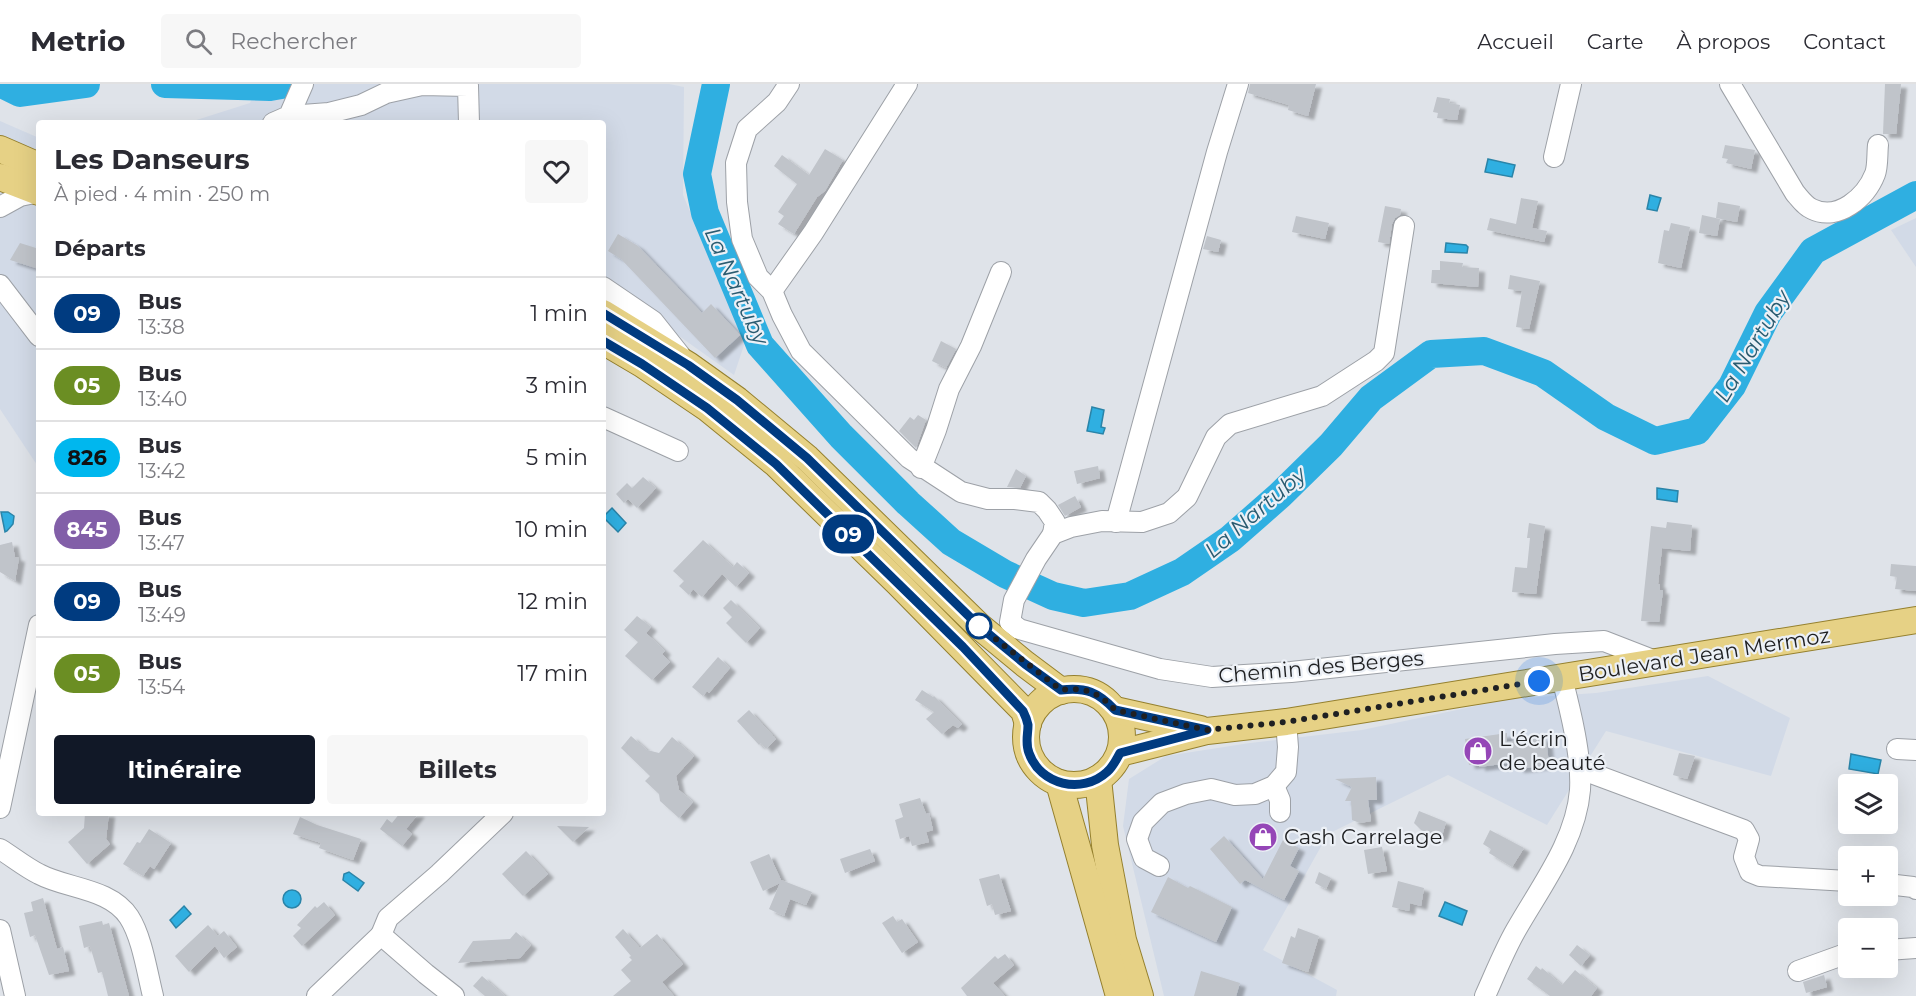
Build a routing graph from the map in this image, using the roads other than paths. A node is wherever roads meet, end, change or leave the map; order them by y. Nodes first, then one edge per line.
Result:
1 (303, 84) edge
2 (789, 84) edge
3 (908, 84) edge
4 (1238, 84) edge
5 (1571, 84) edge
6 (1730, 84) edge
7 (470, 99) junction
8 (285, 115) edge
9 (469, 120) edge
10 (479, 120) edge
11 (1878, 145) dead end
12 (0, 149) edge
13 (1554, 157) dead end
14 (36, 165) edge
15 (0, 177) edge
16 (36, 191) edge
17 (36, 193) edge
18 (0, 207) edge
19 (1404, 226) dead end
20 (1001, 272) dead end
21 (0, 285) edge
22 (606, 289) edge
23 (772, 291) junction
24 (606, 316) edge
25 (36, 332) edge
26 (606, 343) edge
27 (688, 365) junction
28 (606, 418) edge
29 (678, 451) dead end
30 (921, 468) junction
31 (1116, 522) junction
32 (1053, 534) junction
33 (1916, 620) edge
34 (36, 639) edge
35 (1658, 662) junction
36 (1562, 678) junction
37 (1061, 690) junction
38 (1115, 710) junction
39 (1286, 722) junction
40 (1028, 724) junction
41 (1207, 730) junction
42 (1120, 753) junction
43 (1580, 769) junction
44 (1098, 779) junction
45 (1059, 783) junction
46 (1274, 786) junction
47 (0, 808) edge
48 (1280, 812) dead end
49 (500, 816) edge
50 (0, 849) edge
51 (1158, 866) dead end
52 (1838, 880) edge
53 (1898, 885) edge
54 (1916, 889) edge
55 (0, 930) edge
56 (381, 935) junction
57 (1916, 948) edge
58 (1898, 949) edge
59 (1838, 957) edge
60 (1798, 971) dead end
61 (15, 996) edge
62 (153, 996) edge
63 (317, 996) edge
64 (454, 996) edge
65 (1119, 996) edge
66 (1140, 996) edge
67 (1485, 996) edge

1 - 8 street
2 - 23 street
3 - 23 street
4 - 31 street
5 - 13 street
6 - 11 street
7 - 8 street
7 - 9 street
7 - 10 street
12 - 14 main road
15 - 16 main road
17 - 18 street
19 - 31 street
20 - 30 street
21 - 25 street
22 - 27 street
23 - 30 street
24 - 27 main road
26 - 40 main road
27 - 37 main road
28 - 29 street
30 - 32 street
31 - 32 street
32 - 35 street, Chemin des Berges
33 - 35 main road, Boulevard Jean Mermoz
34 - 47 street
35 - 36 main road, Boulevard Jean Mermoz
36 - 39 main road, Boulevard Jean Mermoz
36 - 43 street
37 - 38 main road
37 - 40 main road
38 - 41 main road, Boulevard Jean Mermoz
38 - 42 main road
39 - 41 main road, Boulevard Jean Mermoz
39 - 46 street
40 - 45 main road
41 - 42 main road, Boulevard Jean Mermoz
42 - 44 main road
43 - 52 street
43 - 67 street
44 - 45 main road
44 - 66 main road
45 - 65 main road
46 - 48 street
46 - 51 street
49 - 56 street
50 - 62 street
53 - 54 street
55 - 61 street
56 - 63 street
56 - 64 street
57 - 58 street
59 - 60 street

